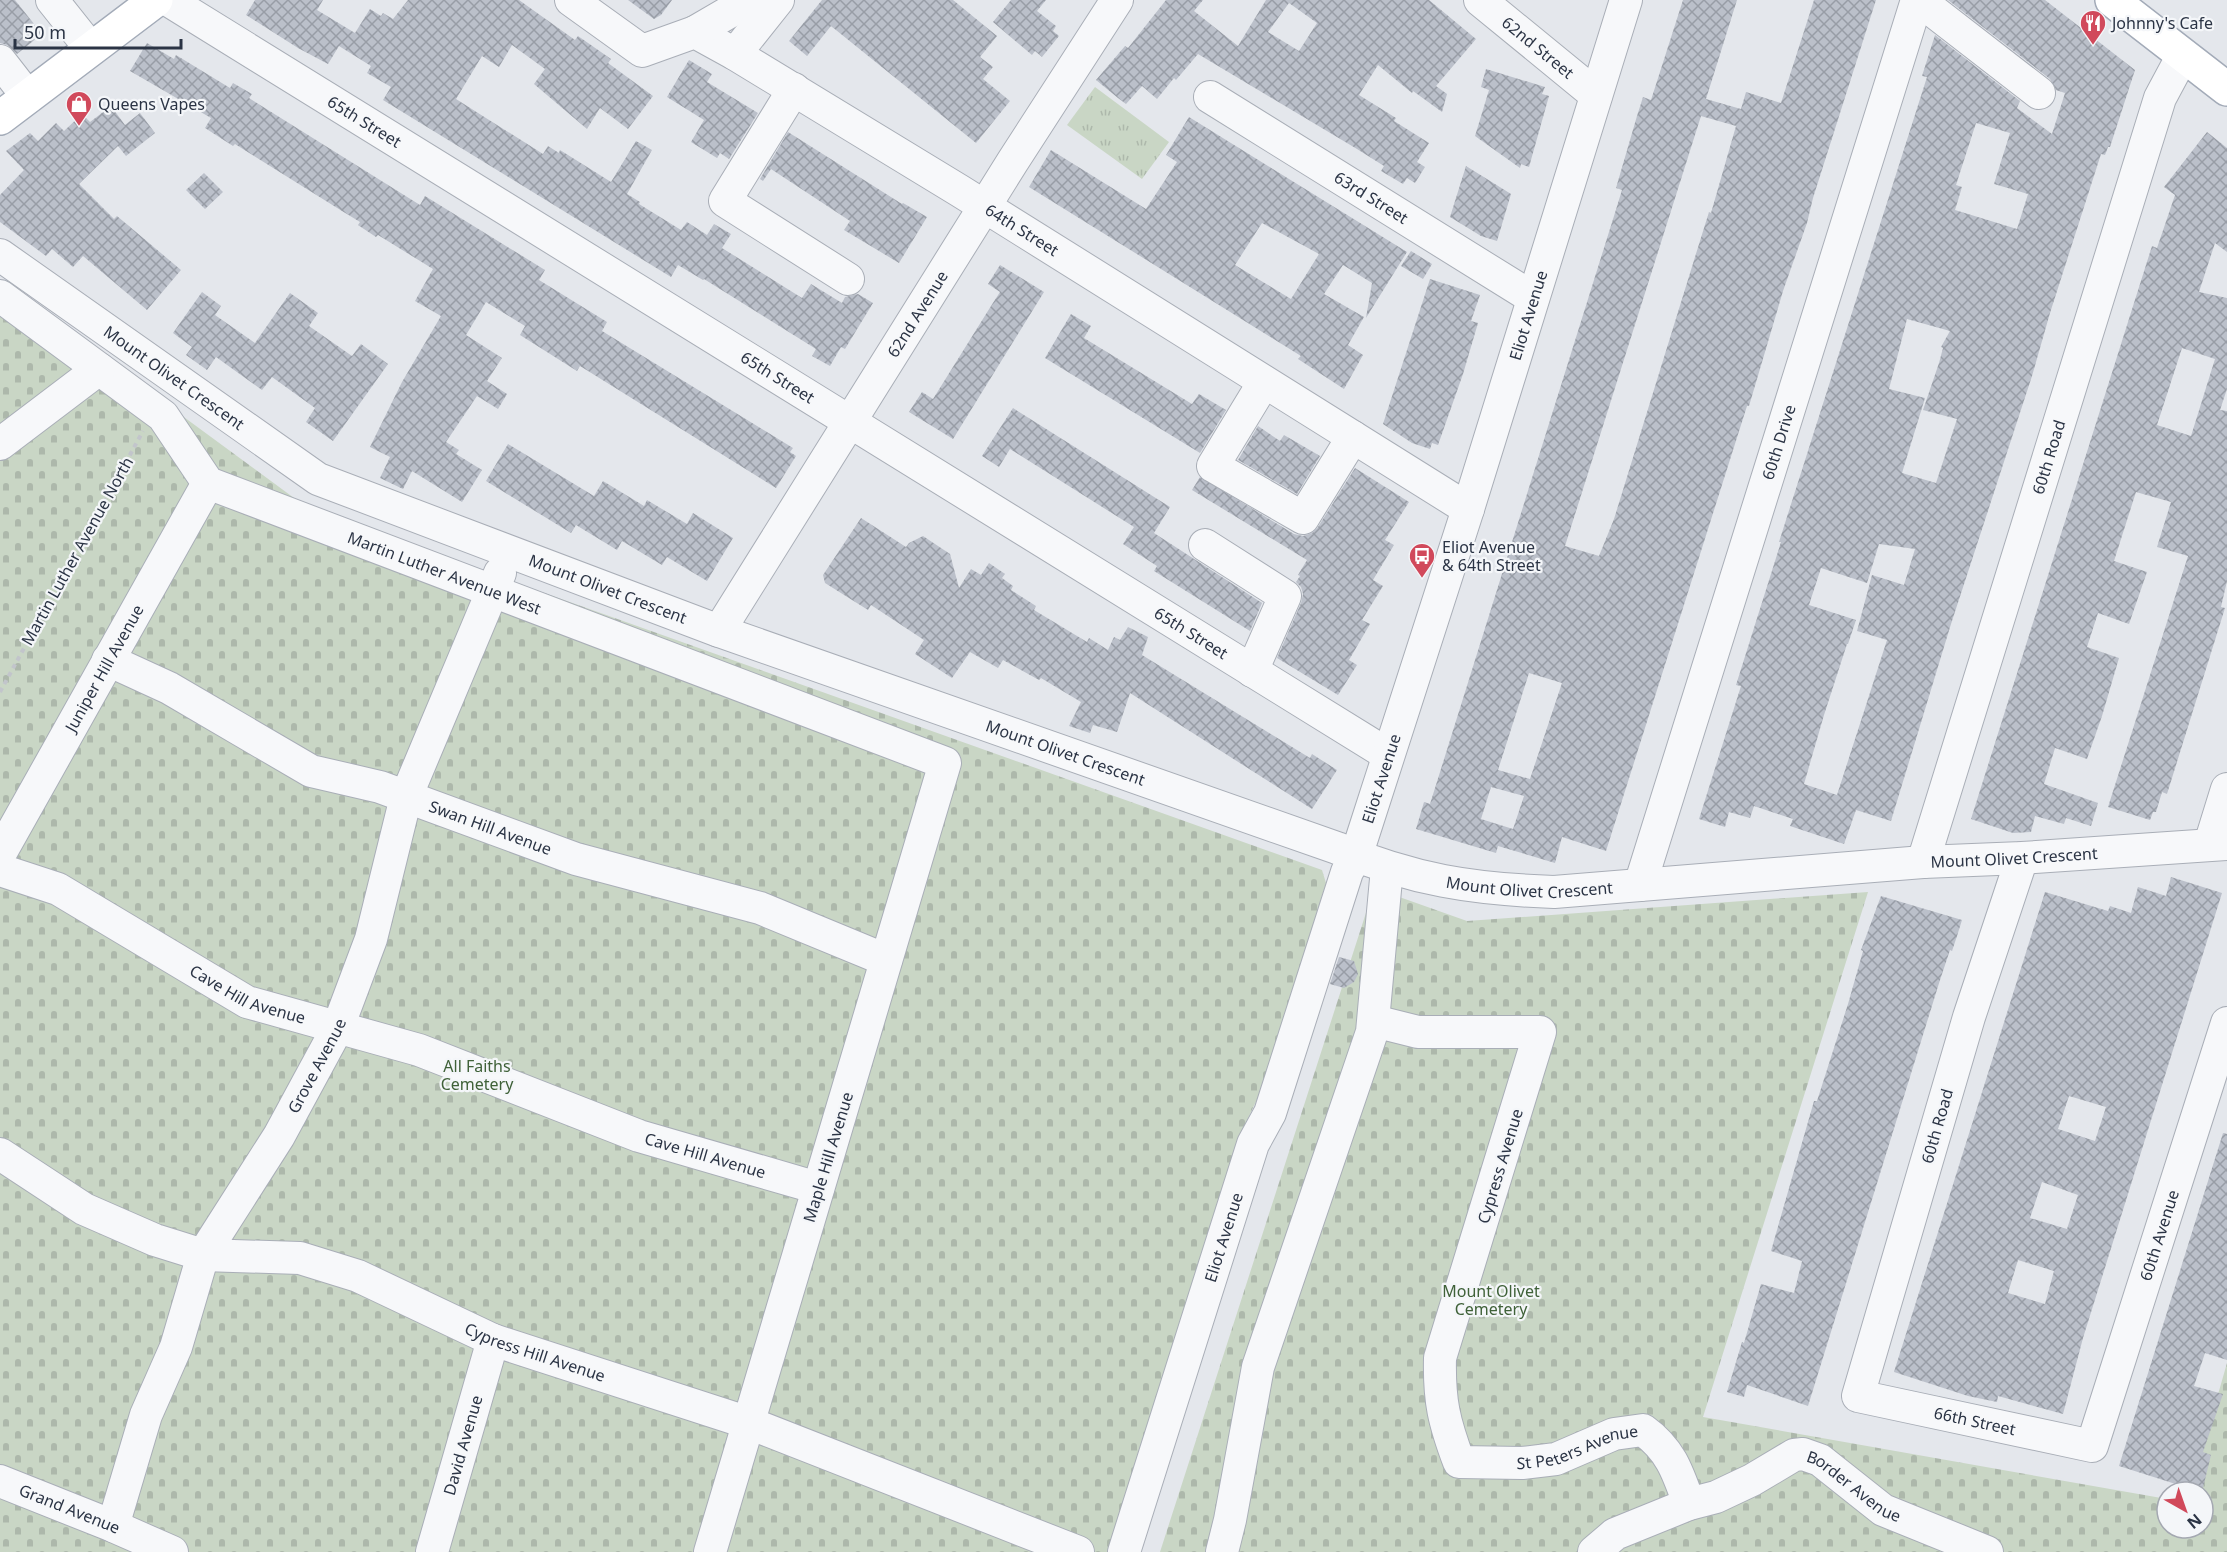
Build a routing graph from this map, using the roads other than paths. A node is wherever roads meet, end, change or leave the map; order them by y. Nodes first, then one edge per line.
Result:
1 (52, 0) edge
2 (156, 0) edge
3 (168, 0) edge
4 (571, 0) edge
5 (750, 0) edge
6 (778, 0) edge
7 (1117, 0) edge
8 (1480, 0) edge
9 (1626, 0) edge
10 (1918, 0) edge
11 (2112, 0) edge
12 (695, 32) junction
13 (91, 49) junction
14 (735, 54) junction
15 (2183, 55) junction
16 (0, 62) edge
17 (794, 89) junction
18 (2227, 89) edge
19 (2038, 93) dead end
20 (1596, 95) junction
21 (28, 97) junction
22 (1210, 98) dead end
23 (0, 118) edge
24 (984, 207) junction
25 (0, 255) edge
26 (848, 279) dead end
27 (0, 296) edge
28 (1533, 298) junction
29 (99, 369) junction
30 (1264, 382) junction
31 (849, 422) junction
32 (1353, 437) junction
33 (0, 444) edge
34 (208, 483) junction
35 (1468, 509) junction
36 (1205, 545) dead end
37 (511, 552) junction
38 (492, 591) junction
39 (719, 631) junction
40 (108, 660) junction
41 (1252, 671) junction
42 (1388, 754) junction
43 (945, 763) joint
44 (2227, 789) edge
45 (406, 797) junction
46 (2219, 844) edge
47 (0, 854) edge
48 (1356, 856) junction
49 (2022, 858) junction
50 (1923, 862) junction
51 (1387, 868) junction
52 (0, 870) edge
53 (1640, 885) junction
54 (886, 960) junction
55 (1374, 1021) junction
56 (2227, 1023) edge
57 (338, 1027) junction
58 (0, 1154) edge
59 (818, 1188) junction
60 (203, 1255) junction
61 (493, 1340) junction
62 (1858, 1396) joint
63 (748, 1423) junction
64 (2092, 1446) joint
65 (1459, 1462) joint
66 (0, 1481) edge
67 (1689, 1504) junction
68 (113, 1526) junction
69 (172, 1552) edge
70 (432, 1552) edge
71 (710, 1552) edge
72 (1078, 1552) edge
73 (1124, 1552) edge
74 (1222, 1552) edge
75 (1594, 1552) edge
76 (1987, 1552) edge

1 - 13 street
2 - 13 main road
3 - 31 street, 65th Street
4 - 12 street
5 - 12 street
6 - 14 street
7 - 24 street, 62nd Avenue
8 - 20 street, 62nd Street
9 - 20 street, Eliot Avenue
10 - 19 street
10 - 53 street, 60th Drive
11 - 15 main road
12 - 14 street, 64th Street
13 - 21 main road
14 - 17 street, 64th Street
15 - 18 main road
15 - 50 street, 60th Road
16 - 21 street
17 - 24 street, 64th Street
17 - 26 street
20 - 28 street, Eliot Avenue
21 - 23 main road
22 - 28 street, 63rd Street
24 - 30 street, 64th Street
24 - 31 street, 62nd Avenue
25 - 37 street, Mount Olivet Crescent
27 - 29 street
28 - 35 street, Eliot Avenue
29 - 33 street
29 - 34 street
30 - 32 street, 64th Street
30 - 32 street
31 - 39 street, 62nd Avenue
31 - 41 street, 65th Street
32 - 35 street, 64th Street
34 - 38 street, Martin Luther Avenue West
34 - 40 street, Juniper Hill Avenue
35 - 42 street, Eliot Avenue
36 - 41 street
37 - 38 street, Grove Avenue
37 - 39 street, Mount Olivet Crescent
38 - 43 street, Martin Luther Avenue West
38 - 45 street, Grove Avenue
39 - 48 street, Mount Olivet Crescent
40 - 45 street, Swan Hill Avenue
40 - 47 street, Juniper Hill Avenue
41 - 42 street, 65th Street
42 - 48 street, Eliot Avenue
43 - 54 street, Maple Hill Avenue
44 - 46 street
45 - 54 street, Swan Hill Avenue
45 - 57 street, Grove Avenue
46 - 49 street, Mount Olivet Crescent
48 - 51 street, Mount Olivet Crescent
48 - 73 street, Eliot Avenue
49 - 50 street, Mount Olivet Crescent
49 - 62 street, 60th Road
50 - 53 street, Mount Olivet Crescent
51 - 53 street, Mount Olivet Crescent
51 - 55 street
52 - 57 street, Cave Hill Avenue
54 - 59 street, Maple Hill Avenue
55 - 65 street, Cypress Avenue
55 - 74 street
56 - 64 street, 60th Avenue
57 - 59 street, Cave Hill Avenue
57 - 60 street, Grove Avenue
58 - 60 street, Cypress Hill Avenue
59 - 63 street, Maple Hill Avenue
60 - 61 street, Cypress Hill Avenue
60 - 68 street, Grove Avenue
61 - 63 street, Cypress Hill Avenue
61 - 70 street, David Avenue
62 - 64 street, 66th Street
63 - 71 street, Maple Hill Avenue
63 - 72 street, Cypress Hill Avenue
65 - 67 street, St Peters Avenue
66 - 68 street, Grand Avenue
67 - 75 street, Border Avenue
67 - 76 street, Border Avenue
68 - 69 street, Grand Avenue

